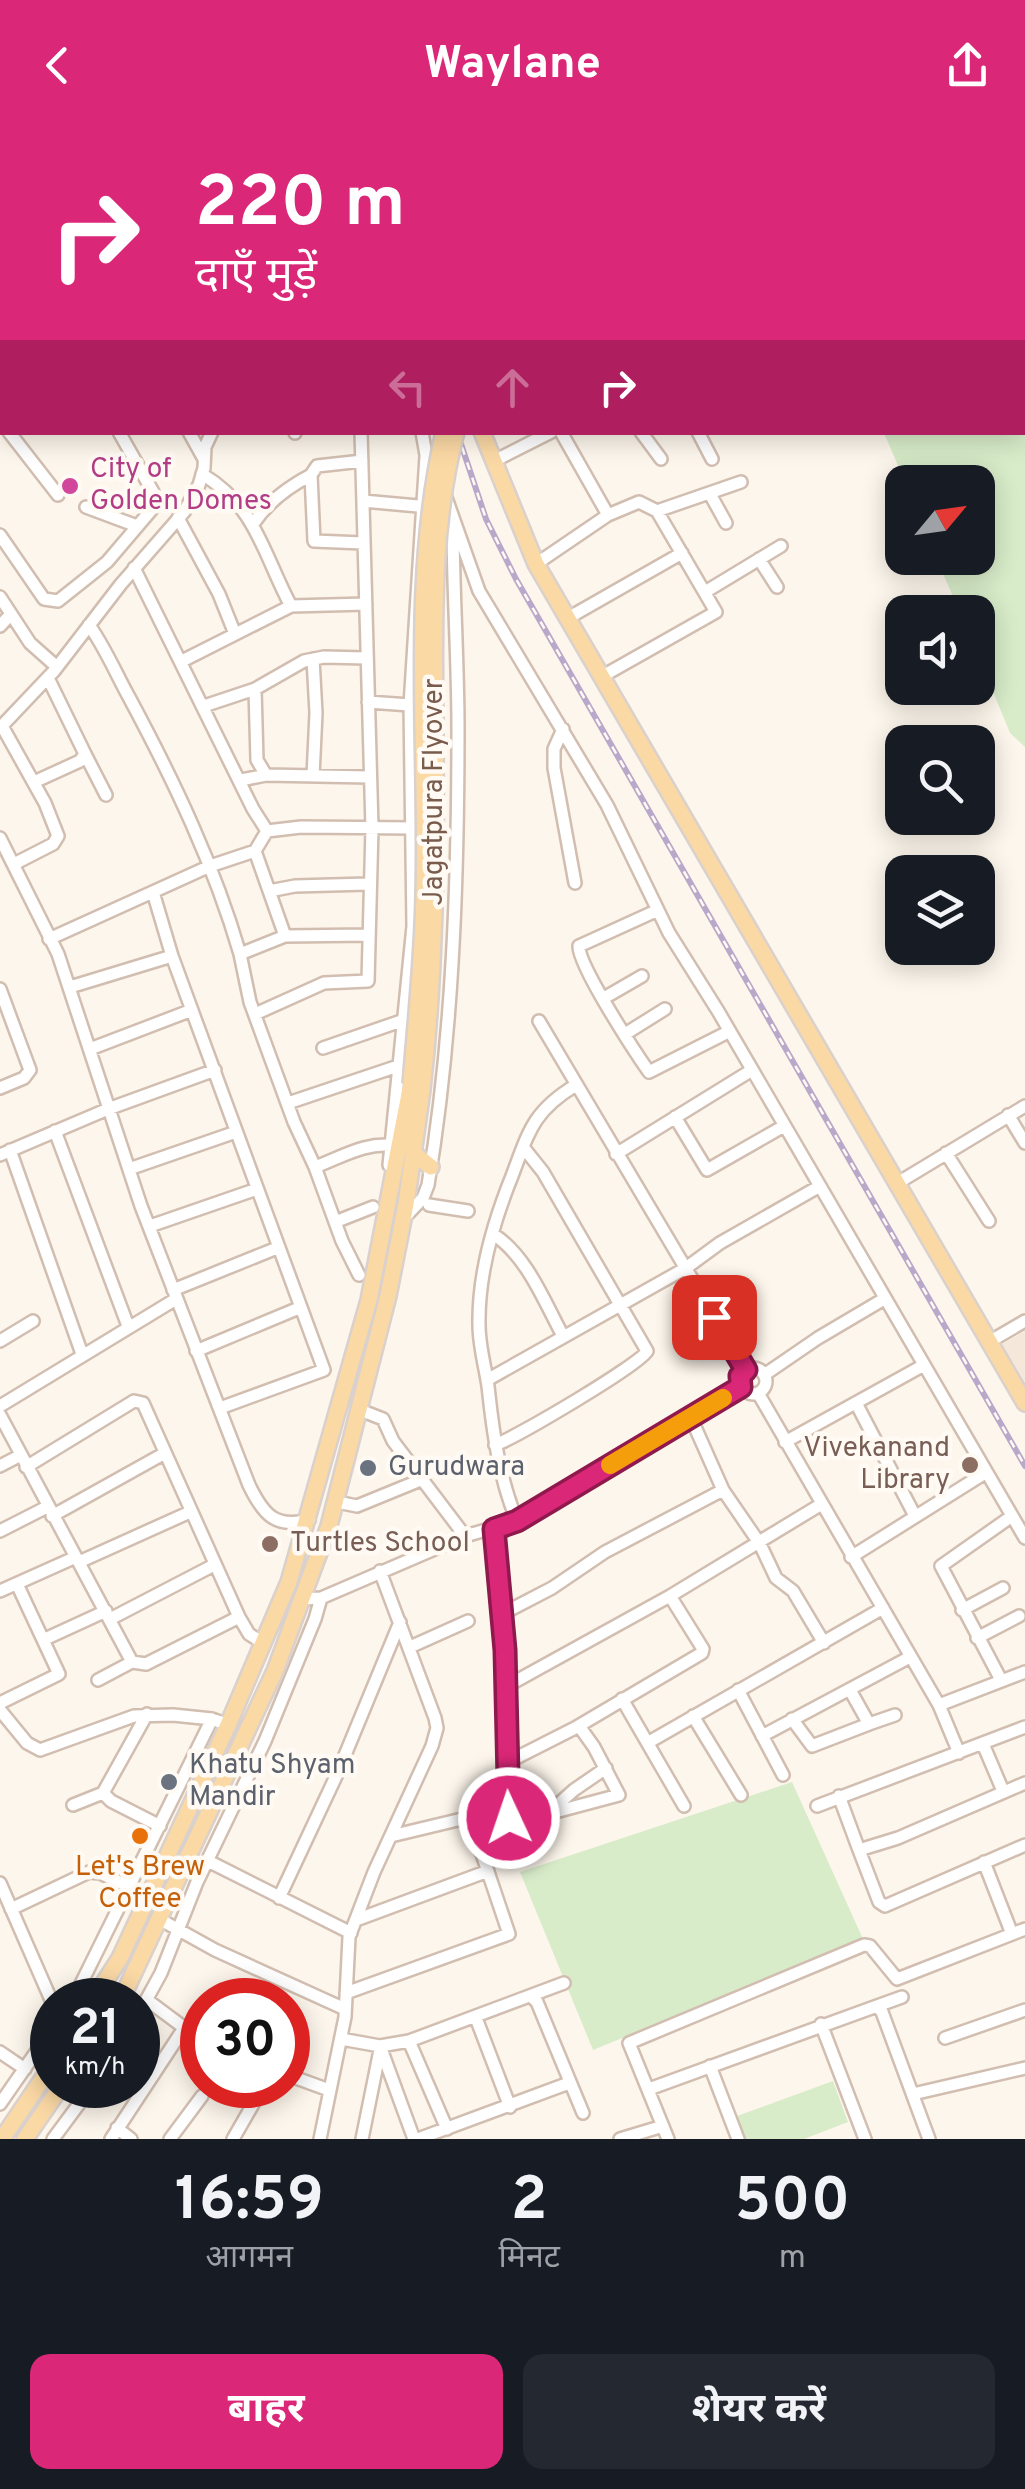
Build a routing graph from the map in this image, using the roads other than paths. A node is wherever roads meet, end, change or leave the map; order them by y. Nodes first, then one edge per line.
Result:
1 (121, 435) edge
2 (190, 435) edge
3 (211, 435) edge
4 (361, 435) edge
5 (423, 435) edge
6 (443, 435) edge
7 (455, 435) edge
8 (483, 435) edge
9 (545, 435) edge
10 (563, 435) edge
11 (700, 435) edge
12 (9, 436) edge
13 (644, 437) edge
14 (426, 455) junction
15 (661, 459) dead end
16 (712, 459) dead end
17 (362, 461) junction
18 (494, 461) junction
19 (204, 468) junction
20 (311, 475) junction
21 (742, 482) dead end
22 (710, 494) junction
23 (58, 495) dead end
24 (362, 501) junction
25 (423, 505) junction
26 (86, 507) dead end
27 (153, 508) junction
28 (658, 510) junction
29 (453, 513) junction
30 (608, 516) junction
31 (176, 520) junction
32 (726, 523) dead end
33 (253, 524) junction
34 (137, 526) junction
35 (0, 535) edge
36 (363, 543) junction
37 (782, 546) dead end
38 (682, 552) junction
39 (759, 559) junction
40 (536, 564) junction
41 (134, 568) junction
42 (777, 588) dead end
43 (705, 592) junction
44 (0, 597) edge
45 (366, 604) junction
46 (291, 606) junction
47 (10, 614) junction
48 (568, 618) junction
49 (89, 625) junction
50 (0, 626) edge
51 (235, 634) junction
52 (366, 658) junction
53 (312, 660) junction
54 (182, 661) junction
55 (53, 672) junction
56 (601, 676) junction
57 (256, 689) junction
58 (368, 702) junction
59 (410, 704) junction
60 (204, 706) junction
61 (1, 727) edge
62 (563, 730) junction
63 (85, 754) junction
64 (266, 776) junction
65 (312, 776) junction
66 (370, 777) junction
67 (241, 780) junction
68 (34, 782) junction
69 (106, 795) dead end
70 (372, 828) junction
71 (413, 828) junction
72 (268, 831) junction
73 (0, 838) edge
74 (255, 851) junction
75 (14, 864) junction
76 (210, 866) junction
77 (574, 883) dead end
78 (368, 884) junction
79 (269, 891) junction
80 (153, 892) junction
81 (658, 910) junction
82 (369, 935) junction
83 (285, 936) junction
84 (49, 939) junction
85 (240, 954) junction
86 (172, 956) junction
87 (642, 976) dead end
88 (70, 987) junction
89 (0, 988) edge
90 (604, 998) junction
91 (665, 1009) dead end
92 (192, 1010) junction
93 (255, 1014) junction
94 (404, 1020) junction
95 (539, 1021) dead end
96 (6, 1023) edge
97 (728, 1032) junction
98 (625, 1034) junction
99 (323, 1048) dead end
100 (90, 1049) junction
101 (401, 1066) junction
102 (215, 1070) junction
103 (752, 1070) junction
104 (576, 1085) junction
105 (416, 1087) junction
106 (0, 1088) edge
107 (288, 1103) junction
108 (1025, 1106) edge
109 (108, 1109) junction
110 (1008, 1115) junction
111 (675, 1117) junction
112 (784, 1126) junction
113 (54, 1131) junction
114 (236, 1132) junction
115 (1025, 1144) edge
116 (523, 1147) junction
117 (401, 1148) junction
118 (5, 1152) edge
119 (946, 1153) junction
120 (616, 1154) junction
121 (314, 1167) junction
122 (431, 1167) junction
123 (129, 1170) junction
124 (896, 1184) junction
125 (820, 1186) junction
126 (257, 1189) junction
127 (429, 1206) dead end
128 (373, 1207) dead end
129 (468, 1211) dead end
130 (403, 1219) junction
131 (989, 1221) dead end
132 (335, 1222) junction
133 (150, 1226) junction
134 (492, 1234) junction
135 (277, 1248) junction
136 (686, 1268) junction
137 (360, 1275) dead end
138 (174, 1294) junction
139 (884, 1299) junction
140 (618, 1305) junction
141 (299, 1308) junction
142 (32, 1321) dead end
143 (1025, 1321) edge
144 (128, 1326) junction
145 (563, 1336) junction
146 (0, 1341) edge
147 (989, 1342) junction
148 (196, 1351) junction
149 (82, 1354) junction
150 (924, 1365) junction
151 (324, 1370) junction
152 (746, 1370) junction
153 (764, 1375) junction
154 (487, 1380) junction
155 (741, 1387) junction
156 (344, 1393) junction
157 (758, 1393) junction
158 (856, 1403) junction
159 (1025, 1403) edge
160 (0, 1406) edge
161 (220, 1408) junction
162 (360, 1410) junction
163 (0, 1415) edge
164 (691, 1418) junction
165 (785, 1442) junction
166 (495, 1445) junction
167 (165, 1454) junction
168 (24, 1461) junction
169 (0, 1466) edge
170 (985, 1473) junction
171 (423, 1479) junction
172 (723, 1490) junction
173 (337, 1502) junction
174 (820, 1506) junction
175 (50, 1511) junction
176 (190, 1512) junction
177 (914, 1514) junction
178 (1012, 1516) junction
179 (309, 1520) junction
180 (517, 1521) junction
181 (494, 1529) junction
182 (0, 1531) edge
183 (465, 1536) junction
184 (1025, 1538) edge
185 (760, 1544) junction
186 (852, 1557) junction
187 (78, 1560) junction
188 (214, 1565) junction
189 (380, 1571) junction
190 (17, 1584) junction
191 (1004, 1588) dead end
192 (0, 1591) edge
193 (670, 1596) junction
194 (321, 1598) junction
195 (302, 1600) junction
196 (883, 1608) junction
197 (962, 1610) junction
198 (502, 1614) junction
199 (108, 1615) junction
200 (1019, 1616) dead end
201 (239, 1617) junction
202 (400, 1622) junction
203 (468, 1622) dead end
204 (978, 1638) junction
205 (45, 1639) junction
206 (263, 1643) junction
207 (824, 1643) junction
208 (410, 1647) junction
209 (910, 1657) junction
210 (132, 1662) junction
211 (1025, 1672) edge
212 (98, 1680) dead end
213 (1001, 1680) junction
214 (506, 1686) junction
215 (738, 1690) junction
216 (850, 1690) junction
217 (622, 1699) junction
218 (939, 1705) junction
219 (0, 1706) edge
220 (147, 1714) junction
221 (894, 1715) dead end
222 (693, 1716) junction
223 (792, 1719) junction
224 (220, 1722) junction
225 (869, 1724) junction
226 (579, 1726) junction
227 (1025, 1726) edge
228 (762, 1736) junction
229 (649, 1742) junction
230 (983, 1744) junction
231 (958, 1753) junction
232 (506, 1763) junction
233 (606, 1768) junction
234 (783, 1775) dead end
235 (1025, 1783) edge
236 (1003, 1791) junction
237 (103, 1793) junction
238 (740, 1795) dead end
239 (839, 1796) junction
240 (72, 1805) dead end
241 (684, 1806) dead end
242 (817, 1806) dead end
243 (545, 1816) junction
244 (160, 1826) junction
245 (391, 1836) junction
246 (1025, 1845) edge
247 (859, 1850) junction
248 (208, 1861) junction
249 (984, 1862) junction
250 (488, 1871) junction
251 (0, 1883) edge
252 (130, 1887) junction
253 (278, 1898) junction
254 (6, 1903) edge
255 (161, 1920) junction
256 (356, 1920) junction
257 (180, 1930) junction
258 (1019, 1931) edge
259 (351, 1934) junction
260 (41, 1978) edge
261 (84, 1978) edge
262 (107, 1978) edge
263 (132, 1978) edge
264 (157, 1978) edge
265 (564, 1983) dead end
266 (346, 1993) junction
267 (902, 1996) dead end
268 (532, 1997) junction
269 (877, 2006) junction
270 (345, 2009) junction
271 (1025, 2010) edge
272 (476, 2018) junction
273 (822, 2024) junction
274 (180, 2034) edge
275 (945, 2038) dead end
276 (341, 2039) junction
277 (408, 2042) junction
278 (380, 2046) junction
279 (0, 2052) edge
280 (30, 2060) edge
281 (710, 2066) junction
282 (1025, 2068) edge
283 (24, 2069) junction
284 (310, 2083) edge
285 (570, 2083) junction
286 (648, 2089) junction
287 (329, 2090) junction
288 (913, 2094) junction
289 (30, 2098) edge
290 (0, 2104) edge
291 (510, 2107) junction
292 (46, 2108) edge
293 (76, 2108) edge
294 (193, 2108) edge
295 (251, 2108) edge
296 (583, 2113) dead end
297 (447, 2130) junction
298 (666, 2133) edge
299 (114, 2134) edge
300 (2, 2139) edge
301 (25, 2139) edge
302 (53, 2139) edge
303 (131, 2139) edge
304 (170, 2139) edge
305 (233, 2139) edge
306 (320, 2139) edge
307 (362, 2139) edge
308 (416, 2139) edge
309 (620, 2139) edge
310 (738, 2139) edge
311 (865, 2139) edge
312 (929, 2139) edge

1 - 27 street
2 - 19 street
3 - 19 street
4 - 17 street
5 - 14 street
6 - 105 main road, Jagatpura Flyover, bridge
7 - 105 main road, Jagatpura Flyover, bridge
8 - 18 main road
9 - 18 street
10 - 30 street
11 - 16 street
12 - 23 street
13 - 15 street
14 - 25 street
14 - 29 street
17 - 20 street
17 - 24 street
18 - 40 main road
19 - 31 street
19 - 33 street
20 - 33 street
20 - 36 street
21 - 22 street
22 - 28 street
22 - 32 street
24 - 25 street
24 - 36 street
25 - 29 street
25 - 59 street
26 - 34 street
27 - 31 street
27 - 34 street
28 - 30 street
28 - 38 street
29 - 62 street
29 - 122 street
30 - 40 street
31 - 41 street
31 - 51 street
33 - 46 street
34 - 35 street
36 - 45 street
37 - 39 street
38 - 43 street
38 - 48 street
39 - 42 street
39 - 43 street
40 - 48 main road
41 - 49 street
41 - 54 street
43 - 56 street
44 - 47 street
45 - 46 street
45 - 52 street
46 - 51 street
47 - 50 street
47 - 55 street
48 - 56 main road
49 - 55 street
49 - 76 street
51 - 54 street
52 - 53 street
52 - 58 street
53 - 57 street
53 - 65 street
54 - 60 street
55 - 61 street
55 - 63 street
56 - 124 main road
57 - 60 street
57 - 64 street
58 - 59 street
58 - 66 street
59 - 71 street
60 - 67 street
61 - 68 street
62 - 77 street
62 - 81 street
63 - 68 street
63 - 69 street
64 - 65 street
64 - 67 street
65 - 66 street
66 - 70 street
67 - 72 street
68 - 75 street
70 - 71 street
70 - 72 street
70 - 78 street
71 - 94 street
72 - 74 street
73 - 75 street
74 - 76 street
74 - 79 street
75 - 84 street
76 - 80 street
76 - 85 street
78 - 79 street
78 - 82 street
79 - 83 street
80 - 84 street
80 - 86 street
81 - 90 street
81 - 97 street
82 - 83 street
82 - 93 street
83 - 85 street
84 - 88 street
85 - 93 street
86 - 88 street
86 - 92 street
87 - 90 street
88 - 100 street
89 - 96 street
90 - 98 street
91 - 98 street
92 - 100 street
92 - 102 street
93 - 107 street
94 - 99 street
94 - 101 street
95 - 104 street
96 - 106 street
97 - 98 street
97 - 103 street
100 - 109 street
101 - 107 street
101 - 117 street
102 - 109 street
102 - 114 street
103 - 111 street
103 - 112 street
104 - 116 street
104 - 120 street
105 - 117 main road, Jagatpura Flyover
107 - 121 street
108 - 110 street
109 - 113 street
109 - 123 street
110 - 115 street
110 - 119 street
111 - 112 street
111 - 120 street
112 - 125 street
113 - 118 street
113 - 144 street
114 - 123 street
114 - 126 street
116 - 134 street
116 - 140 street
117 - 121 street
117 - 122 main road
117 - 130 main road
117 - 156 main road
118 - 149 street
119 - 124 street
119 - 131 street
120 - 136 street
121 - 132 street
122 - 130 street
123 - 133 street
124 - 147 main road
125 - 136 street
125 - 139 street
126 - 133 street
126 - 135 street
127 - 129 street
128 - 132 street
130 - 162 main road
132 - 137 street
133 - 138 street
134 - 145 street
134 - 154 street
135 - 138 street
135 - 141 street
136 - 140 street
136 - 152 street
138 - 144 street
138 - 148 street
139 - 150 street
139 - 153 street
140 - 145 street
140 - 166 street
141 - 148 street
141 - 151 street
142 - 146 street
143 - 147 street
144 - 149 street
145 - 154 street
147 - 159 main road
148 - 161 street
149 - 160 street
150 - 158 street
150 - 170 street
151 - 156 street
151 - 161 street
152 - 153 street
152 - 155 street
153 - 157 street
154 - 166 street
155 - 157 street
155 - 164 street
156 - 179 main road
157 - 165 street
158 - 165 street
158 - 177 street
161 - 179 street
162 - 171 street
162 - 173 main road
163 - 168 street
164 - 172 street
164 - 180 street
165 - 174 street
166 - 180 street
167 - 168 street
167 - 175 street
167 - 176 street
168 - 169 street
168 - 175 street
170 - 177 street
170 - 178 street
171 - 173 street
171 - 183 street
172 - 185 street
172 - 198 street
173 - 195 main road
174 - 185 street
174 - 186 street
175 - 182 street
175 - 187 street
176 - 187 street
176 - 188 street
177 - 186 street
178 - 184 street
178 - 197 street
179 - 206 main road
180 - 181 street
181 - 183 street
181 - 198 street
183 - 189 street
185 - 193 street
185 - 207 street
186 - 196 street
187 - 190 street
187 - 199 street
188 - 199 street
188 - 201 street
189 - 194 street
189 - 202 street
190 - 192 street
190 - 205 street
191 - 197 street
193 - 214 street
193 - 217 street
194 - 195 street
194 - 248 street
195 - 255 main road
196 - 207 street
196 - 209 street
197 - 204 street
198 - 214 street
199 - 205 street
199 - 210 street
200 - 204 street
201 - 206 street
201 - 210 street
202 - 208 street
202 - 253 street
203 - 208 street
204 - 213 street
205 - 219 street
206 - 224 main road
207 - 215 street
208 - 245 street
209 - 216 street
209 - 218 street
210 - 212 street
211 - 213 street
213 - 218 street
214 - 232 street
215 - 222 street
215 - 228 street
216 - 223 street
216 - 225 street
217 - 226 street
217 - 229 street
218 - 231 street
219 - 220 street
220 - 224 street
220 - 237 street
221 - 225 street
222 - 229 street
222 - 238 street
223 - 225 street
223 - 228 street
224 - 244 street
224 - 262 main road
226 - 232 street
226 - 233 street
227 - 230 street
228 - 234 street
229 - 241 street
230 - 231 street
230 - 236 street
231 - 239 street
232 - 243 street
233 - 243 street
233 - 243 street
235 - 236 street
236 - 247 street
237 - 240 street
237 - 244 street
239 - 242 street
239 - 247 street
244 - 252 street
245 - 250 street
245 - 256 street
246 - 249 street
247 - 249 street
248 - 253 street
248 - 257 street
249 - 258 street
250 - 256 street
250 - 266 street
251 - 254 street
252 - 254 street
252 - 261 street
253 - 259 street
254 - 260 street
255 - 257 street
255 - 263 main road
256 - 259 street
257 - 264 street
257 - 270 street
258 - 286 street
259 - 266 street
265 - 268 street
266 - 270 street
267 - 269 street
268 - 272 street
268 - 285 street
269 - 273 street
269 - 288 street
270 - 276 street
271 - 275 street
272 - 277 street
272 - 291 street
273 - 281 street
273 - 311 street
274 - 299 street
276 - 278 street
276 - 287 street
277 - 278 street
277 - 297 street
278 - 307 street
278 - 308 street
279 - 283 street
280 - 283 street
281 - 286 street
281 - 310 street
282 - 288 street
283 - 290 street
284 - 287 street
285 - 291 street
285 - 296 street
286 - 298 street
287 - 306 street
288 - 312 street
289 - 300 main road
291 - 297 street
292 - 301 main road
293 - 302 street
294 - 304 street
295 - 305 street
297 - 308 street
298 - 309 street
299 - 303 street

